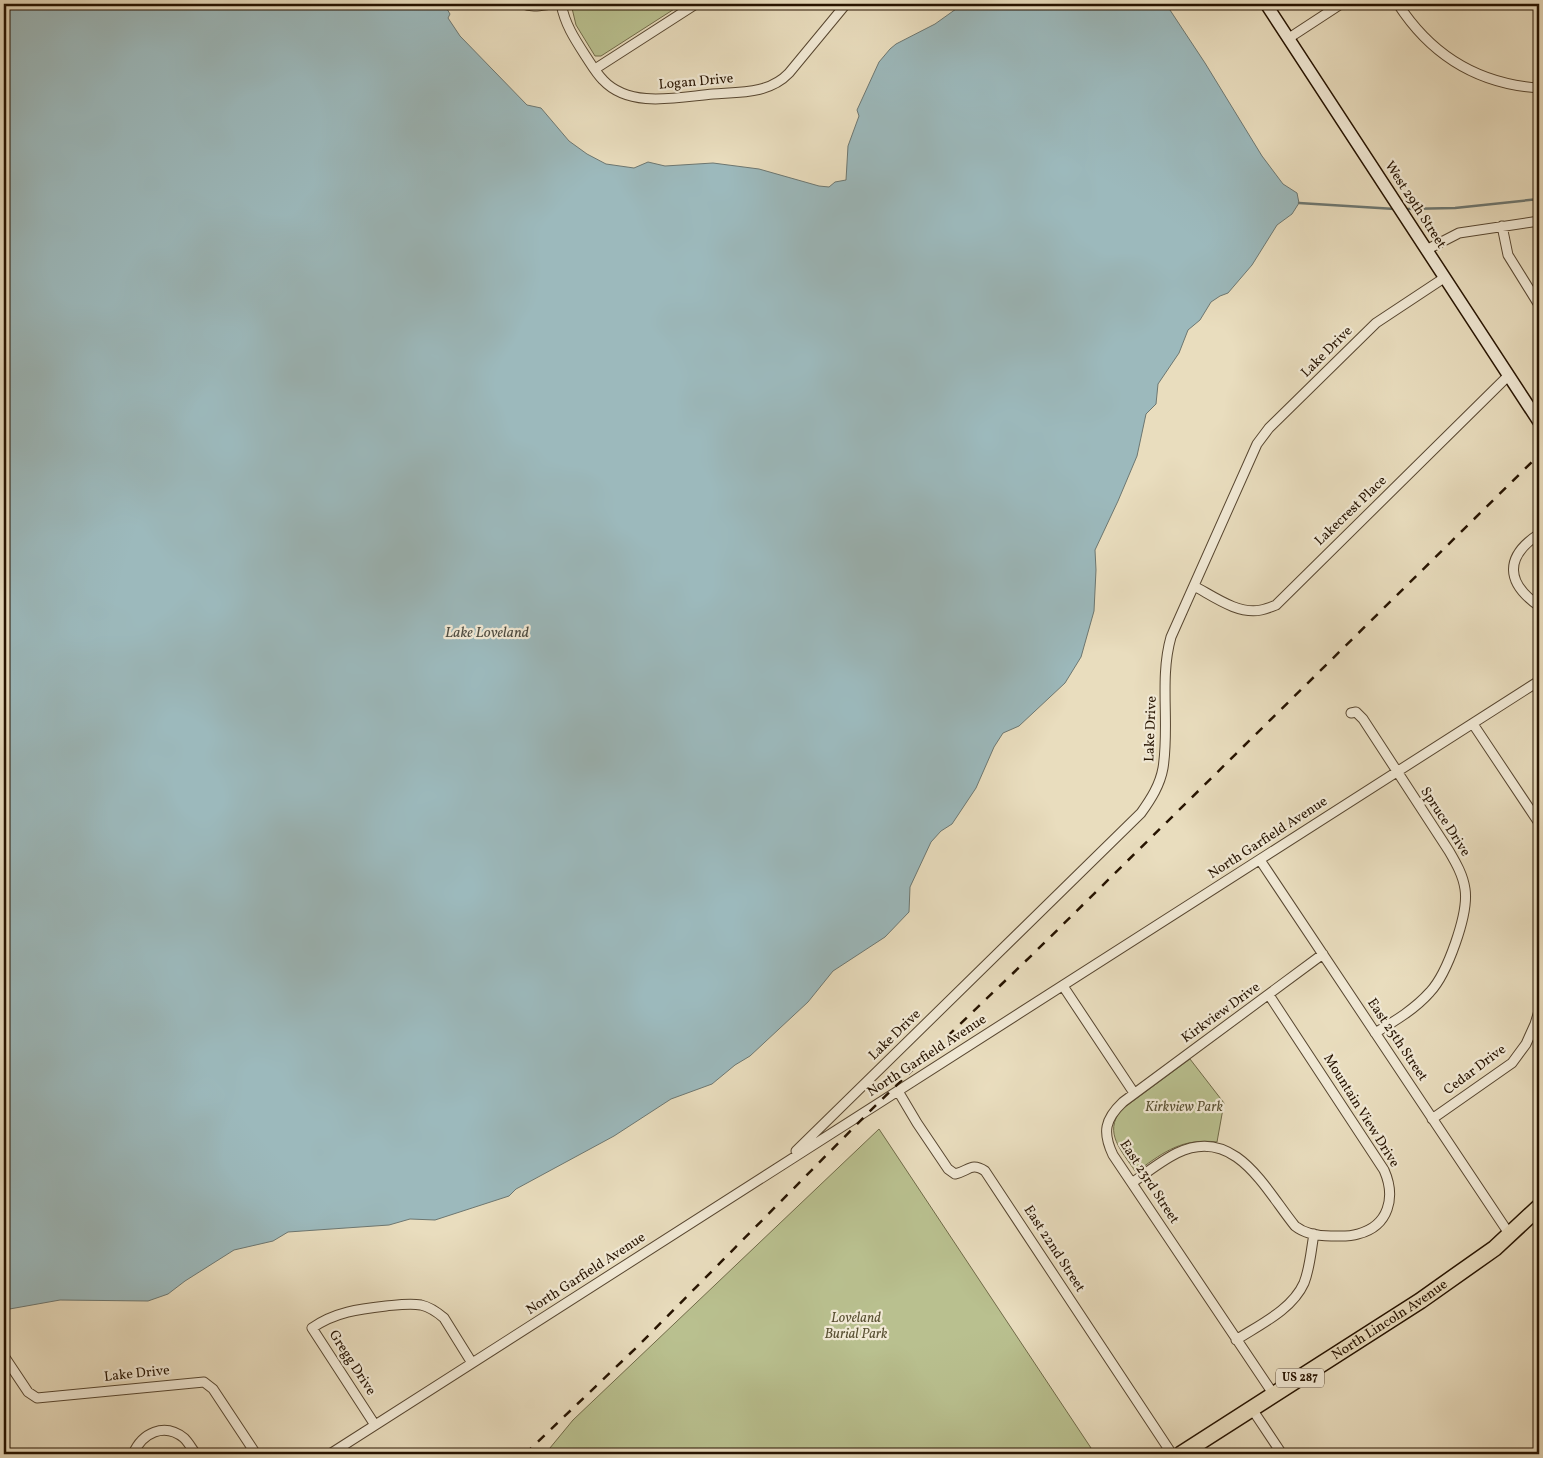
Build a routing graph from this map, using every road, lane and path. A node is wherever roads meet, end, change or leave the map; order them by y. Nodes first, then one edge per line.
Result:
1 (523, 4) edge
2 (552, 4) edge
3 (561, 4) edge
4 (696, 4) edge
5 (846, 4) edge
6 (1266, 4) edge
7 (1341, 4) edge
8 (1398, 4) edge
9 (1289, 38) junction
10 (595, 70) junction
11 (1539, 88) edge
12 (1539, 221) edge
13 (1502, 226) junction
14 (1426, 250) junction
15 (1444, 278) junction
16 (1539, 305) edge
17 (1508, 376) junction
18 (1539, 422) edge
19 (1539, 534) edge
20 (1194, 586) junction
21 (1539, 606) edge
22 (1539, 682) edge
23 (1351, 713) dead end
24 (1473, 724) junction
25 (1397, 772) junction
26 (1539, 823) edge
27 (1260, 860) junction
28 (1323, 954) junction
29 (1063, 986) junction
30 (1269, 995) junction
31 (1539, 1011) edge
32 (1376, 1033) junction
33 (898, 1091) junction
34 (1134, 1093) junction
35 (1432, 1119) junction
36 (786, 1162) junction
37 (1132, 1183) junction
38 (1539, 1207) edge
39 (1314, 1234) junction
40 (1510, 1235) junction
41 (1236, 1340) junction
42 (4, 1356) edge
43 (472, 1363) junction
44 (1274, 1395) junction
45 (1252, 1409) junction
46 (375, 1425) junction
47 (133, 1454) edge
48 (196, 1454) edge
49 (256, 1454) edge
50 (330, 1454) edge
51 (1172, 1454) edge
52 (1181, 1454) edge
53 (1282, 1454) edge

1 - 2 street
3 - 10 street, Logan Drive
4 - 10 street
5 - 10 street, Logan Drive
6 - 9 main road, West 29th Street
7 - 9 street
8 - 11 street
9 - 14 main road, West 29th Street
12 - 13 street
13 - 14 street
13 - 16 street
14 - 15 main road, West 29th Street
15 - 17 main road, West 29th Street
15 - 20 street, Lake Drive
17 - 18 main road, West 29th Street
17 - 20 street, Lakecrest Place
19 - 21 street
20 - 36 street, Lake Drive
22 - 24 street, North Garfield Avenue
23 - 25 street, Spruce Drive
24 - 25 street, North Garfield Avenue
24 - 26 street
25 - 27 street, North Garfield Avenue
25 - 32 street, Spruce Drive
27 - 28 street, East 25th Street
27 - 29 street, North Garfield Avenue
28 - 30 street, Kirkview Drive
28 - 32 street, East 25th Street
29 - 33 street, North Garfield Avenue
29 - 34 street
30 - 34 street, Kirkview Drive
30 - 39 street, Mountain View Drive
31 - 35 street, Cedar Drive
32 - 35 street, East 25th Street
33 - 36 street, North Garfield Avenue
33 - 51 street, East 22nd Street
34 - 37 street, East 23rd Street
35 - 40 street, East 25th Street
36 - 43 street, North Garfield Avenue
37 - 39 street, Mountain View Drive
37 - 41 street, East 23rd Street
38 - 40 highway, North Lincoln Avenue / US 287
39 - 41 street
40 - 44 highway, North Lincoln Avenue / US 287
41 - 44 street, East 23rd Street
42 - 49 street, Lake Drive
43 - 46 street, North Garfield Avenue
43 - 46 street, Gregg Drive
44 - 45 highway, North Lincoln Avenue / US 287
45 - 52 highway, North Lincoln Avenue / US 287
45 - 53 street
46 - 50 street, North Garfield Avenue
47 - 48 street

